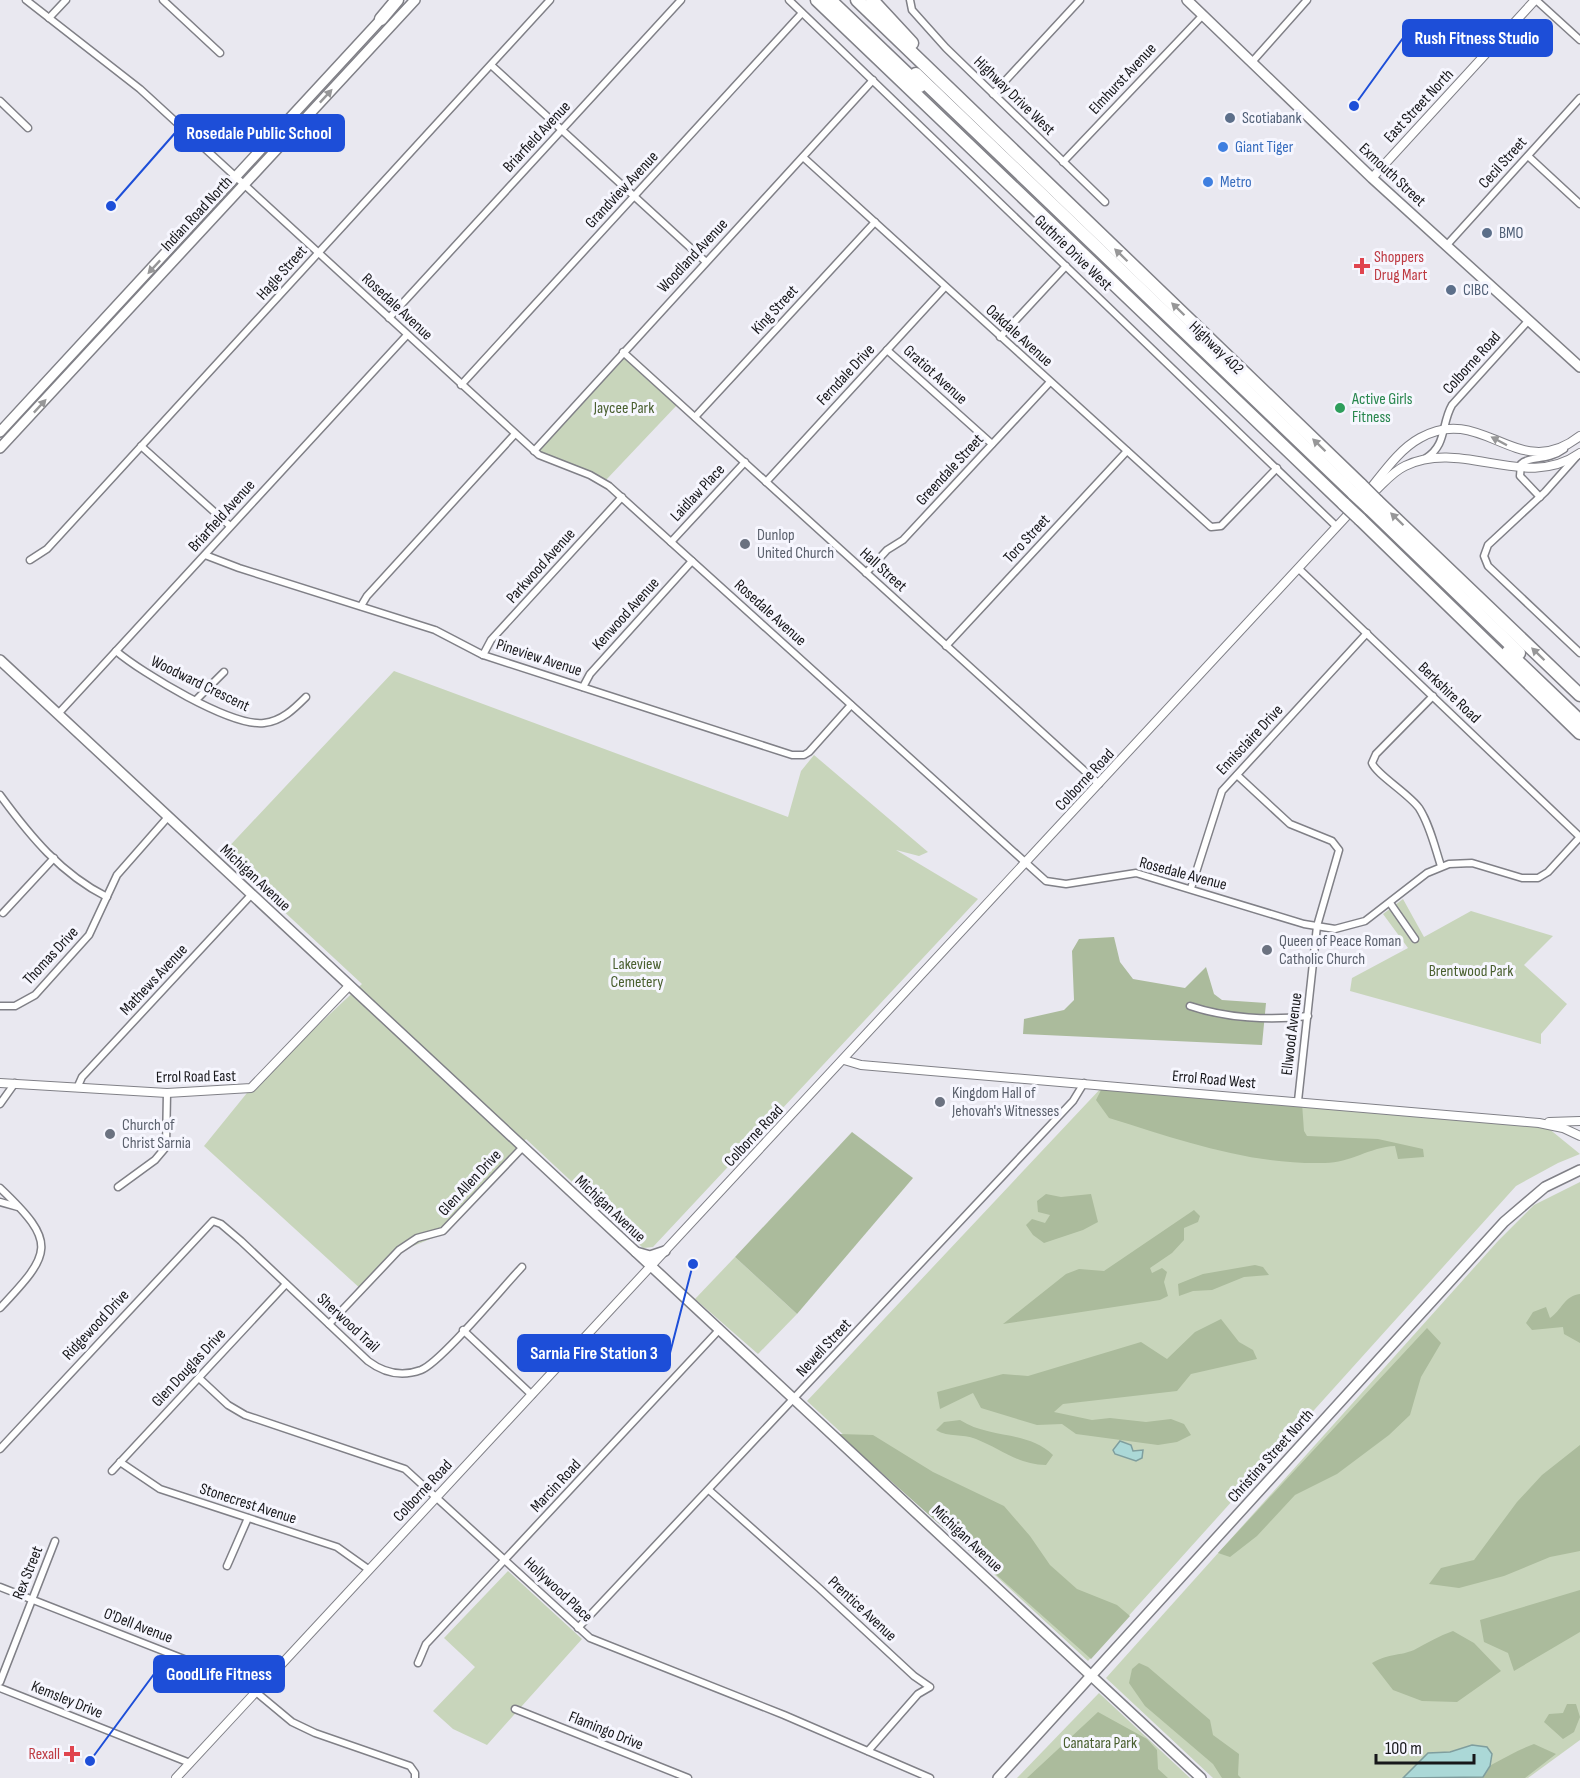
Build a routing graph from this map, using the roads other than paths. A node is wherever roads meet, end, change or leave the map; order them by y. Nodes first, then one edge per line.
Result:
1 (26, 0) edge
2 (66, 0) edge
3 (163, 0) edge
4 (398, 0) edge
5 (415, 0) edge
6 (550, 0) edge
7 (681, 0) edge
8 (789, 0) edge
9 (818, 0) edge
10 (830, 0) edge
11 (840, 0) edge
12 (857, 0) edge
13 (873, 0) edge
14 (1080, 0) edge
15 (1187, 0) edge
16 (1307, 0) edge
17 (1536, 0) edge
18 (910, 3) edge
19 (802, 13) junction
20 (1203, 15) junction
21 (49, 18) junction
22 (381, 19) joint
23 (1580, 40) edge
24 (220, 53) dead end
25 (1252, 62) junction
26 (490, 64) junction
27 (873, 80) junction
28 (993, 94) junction
29 (1580, 98) edge
30 (0, 101) edge
31 (28, 128) dead end
32 (562, 129) junction
33 (1528, 156) junction
34 (803, 157) junction
35 (1063, 162) junction
36 (236, 178) junction
37 (1372, 178) junction
38 (244, 185) junction
39 (634, 197) junction
40 (1061, 197) junction
41 (1105, 202) dead end
42 (1580, 204) edge
43 (874, 222) junction
44 (1446, 246) junction
45 (318, 254) junction
46 (706, 262) junction
47 (1066, 266) junction
48 (945, 287) junction
49 (388, 318) junction
50 (1529, 320) junction
51 (407, 335) junction
52 (1000, 337) junction
53 (887, 350) junction
54 (623, 352) junction
55 (1580, 367) edge
56 (1050, 382) junction
57 (461, 385) junction
58 (1452, 405) junction
59 (695, 417) junction
60 (1444, 429) junction
61 (0, 432) edge
62 (515, 434) junction
63 (1427, 434) junction
64 (1577, 438) edge
65 (992, 444) junction
66 (141, 446) junction
67 (0, 448) edge
68 (534, 451) junction
69 (1127, 451) junction
70 (1580, 453) edge
71 (1422, 460) junction
72 (745, 462) junction
73 (1276, 468) junction
74 (1519, 468) junction
75 (766, 482) junction
76 (621, 497) junction
77 (1540, 497) junction
78 (1359, 504) junction
79 (230, 526) junction
80 (1337, 527) junction
81 (671, 542) junction
82 (205, 555) junction
83 (30, 560) dead end
84 (692, 561) junction
85 (1299, 569) junction
86 (866, 573) junction
87 (361, 606) junction
88 (1367, 633) junction
89 (946, 646) junction
90 (116, 651) junction
91 (1580, 653) edge
92 (483, 655) junction
93 (0, 660) edge
94 (224, 672) dead end
95 (583, 687) junction
96 (1580, 694) edge
97 (1433, 696) junction
98 (306, 697) dead end
99 (197, 699) junction
100 (851, 705) junction
101 (1580, 712) edge
102 (58, 714) junction
103 (1580, 721) edge
104 (1580, 733) edge
105 (1237, 775) junction
106 (1099, 784) junction
107 (0, 795) edge
108 (168, 817) junction
109 (1580, 837) edge
110 (54, 858) junction
111 (1025, 864) junction
112 (1441, 866) junction
113 (1191, 888) junction
114 (252, 894) junction
115 (107, 897) junction
116 (1390, 903) junction
117 (3, 913) dead end
118 (1317, 926) junction
119 (1415, 939) dead end
120 (348, 987) junction
121 (0, 1006) edge
122 (1190, 1006) dead end
123 (1308, 1016) junction
124 (844, 1060) junction
125 (0, 1083) edge
126 (15, 1083) junction
127 (1084, 1083) junction
128 (78, 1086) junction
129 (167, 1093) junction
130 (1298, 1101) junction
131 (0, 1104) edge
132 (1580, 1121) edge
133 (1539, 1123) junction
134 (1580, 1136) edge
135 (522, 1148) junction
136 (1580, 1170) edge
137 (118, 1187) dead end
138 (0, 1188) edge
139 (0, 1202) edge
140 (24, 1210) junction
141 (213, 1221) joint
142 (634, 1251) junction
143 (665, 1251) junction
144 (522, 1267) dead end
145 (650, 1267) junction
146 (286, 1284) junction
147 (0, 1308) edge
148 (329, 1324) junction
149 (463, 1330) junction
150 (719, 1330) junction
151 (199, 1378) junction
152 (532, 1395) junction
153 (794, 1400) junction
154 (0, 1449) edge
155 (120, 1462) junction
156 (112, 1471) dead end
157 (709, 1490) junction
158 (436, 1496) junction
159 (248, 1518) junction
160 (55, 1541) dead end
161 (505, 1560) junction
162 (227, 1566) dead end
163 (368, 1569) junction
164 (0, 1587) edge
165 (32, 1599) junction
166 (578, 1628) junction
167 (418, 1663) dead end
168 (1092, 1676) junction
169 (0, 1682) edge
170 (0, 1688) edge
171 (258, 1692) junction
172 (515, 1709) dead end
173 (868, 1751) junction
174 (190, 1763) junction
175 (684, 1777) edge
176 (176, 1778) edge
177 (415, 1778) edge
178 (930, 1778) edge
179 (998, 1778) edge
180 (1201, 1778) edge

1 - 21 street, Rosedale Avenue
2 - 21 street
3 - 24 street
4 - 22 highway
38 -> 5 main road, Indian Road North
6 - 26 street, Hagle Street
7 - 32 street, Briarfield Avenue
8 - 19 street, Guthrie Drive West
9 - 78 highway
10 - 78 highway, Highway 402
11 - 78 highway
12 - 40 highway, Highway 402
13 - 40 highway
14 - 28 street
15 - 20 main road, Exmouth Street
16 - 25 street
17 - 23 street
17 - 37 street, East Street North
18 - 28 street, Highway Drive West
19 - 27 street, Guthrie Drive West
19 - 39 street, Grandview Avenue
20 - 25 main road, Exmouth Street
20 - 35 street, Elmhurst Avenue
21 - 36 street, Rosedale Avenue
22 - 36 main road, Indian Road North
25 - 37 main road, Exmouth Street
26 - 32 street
26 - 45 street, Hagle Street
27 - 34 street, Woodland Avenue
27 - 47 street, Guthrie Drive West
28 - 35 street, Highway Drive West
29 - 33 street, Cecil Street
30 - 31 street
32 - 39 street
32 - 49 street, Briarfield Avenue
33 - 42 street
33 - 44 street, Cecil Street
34 - 43 street, Oakdale Avenue
34 - 46 street, Woodland Avenue
35 - 41 street, Highway Drive West
36 - 38 street, Rosedale Avenue
36 -> 61 main road, Indian Road North
37 - 44 main road, Exmouth Street
38 - 45 street, Rosedale Avenue
67 -> 38 main road, Indian Road North
39 - 46 street
39 - 57 street, Grandview Avenue
78 -> 40 highway, Highway 402
43 - 48 street, Oakdale Avenue
43 - 59 street, King Street
44 - 50 main road, Exmouth Street
45 - 49 street, Rosedale Avenue
45 - 66 street, Hagle Street
46 - 54 street, Woodland Avenue
47 - 52 street
47 - 73 street, Guthrie Drive West
48 - 52 street, Oakdale Avenue
48 - 53 street, Ferndale Drive
49 - 51 street, Rosedale Avenue
50 - 55 main road, Exmouth Street
50 - 58 street, Colborne Road
51 - 57 street, Rosedale Avenue
51 - 79 street, Briarfield Avenue
52 - 56 street, Oakdale Avenue
53 - 65 street, Gratiot Avenue
53 - 75 street, Ferndale Drive
54 - 59 street, Hall Street
54 - 68 street, Woodland Avenue
56 - 65 street, Greendale Street
56 - 69 street, Oakdale Avenue
57 - 62 street, Rosedale Avenue
58 - 60 street, Colborne Road
58 - 63 street
59 - 72 street, Hall Street
60 - 63 street, Colborne Road
64 -> 60 street
60 - 71 street, Colborne Road
62 - 68 street, Rosedale Avenue
62 - 87 street
63 - 78 street, Colborne Road
64 - 74 street
65 - 86 street, Greendale Street
66 - 79 street
66 - 83 street, Hagle Street
68 - 76 street, Rosedale Avenue
69 - 73 street, Oakdale Avenue
69 - 89 street, Toro Street
70 - 74 street
70 - 77 street
71 - 74 street
71 - 78 street, Colborne Road
72 - 75 street, Hall Street
72 - 81 street, Laidlaw Place
73 - 80 street, Guthrie Drive West
74 - 77 street
75 - 86 street, Hall Street
76 - 81 street, Rosedale Avenue
76 - 92 street, Parkwood Avenue
77 - 91 street
78 - 80 street, Colborne Road
96 -> 78 highway, Highway 402
78 - 101 highway
78 - 103 highway, Highway 402
78 - 104 highway
79 - 82 street, Briarfield Avenue
80 - 85 street, Colborne Road
81 - 84 street, Rosedale Avenue
82 - 87 street, Pineview Avenue
82 - 90 street, Briarfield Avenue
84 - 95 street, Kenwood Avenue
84 - 100 street, Rosedale Avenue
85 - 88 street, Berkshire Road
85 - 106 street, Colborne Road
86 - 89 street, Hall Street
87 - 92 street, Pineview Avenue
88 - 97 street, Berkshire Road
88 - 105 street, Ennisclaire Drive
89 - 106 street, Hall Street
90 - 99 street, Woodward Crescent
90 - 102 street, Briarfield Avenue
92 - 95 street, Pineview Avenue
93 - 102 main road, Michigan Avenue
94 - 99 street
95 - 100 street, Pineview Avenue
97 - 109 street, Berkshire Road
97 - 112 street
98 - 99 street, Woodward Crescent
100 - 111 street, Rosedale Avenue
102 - 108 main road, Michigan Avenue
105 - 113 street, Ennisclaire Drive
105 - 118 street, Ellwood Avenue
106 - 111 street, Colborne Road
107 - 110 street
108 - 114 main road, Michigan Avenue
108 - 115 street, Thomas Drive
109 - 112 street, Rosedale Avenue
110 - 115 street
110 - 117 street
111 - 113 street, Rosedale Avenue
111 - 124 street, Colborne Road
112 - 116 street, Rosedale Avenue
113 - 118 street, Rosedale Avenue
114 - 120 main road, Michigan Avenue
114 - 128 street, Mathews Avenue
115 - 121 street, Thomas Drive
116 - 118 street, Rosedale Avenue
116 - 119 street
118 - 123 street, Ellwood Avenue
120 - 129 street, Errol Road East
120 - 135 main road, Michigan Avenue
122 - 123 street
123 - 130 street, Ellwood Avenue
124 - 127 street, Errol Road West
124 - 143 street, Colborne Road
125 - 126 street, Errol Road East
126 - 128 street, Errol Road East
126 - 131 street
127 - 130 street, Errol Road West
127 - 153 street, Newell Street
128 - 129 street, Errol Road East
129 - 137 street
130 - 133 street, Errol Road West
132 - 133 street
133 - 134 street, Errol Road West
135 - 142 main road, Michigan Avenue
135 - 148 street, Glen Allen Drive
136 - 168 main road, Christina Street North
138 - 140 street
139 - 140 street
140 - 147 street
141 - 146 street, Sherwood Trail
141 - 154 street, Ridgewood Drive
142 - 143 main road
142 - 145 main road, Michigan Avenue
143 - 145 street, Colborne Road
144 - 149 street, Sherwood Trail
145 - 150 main road, Michigan Avenue
145 - 152 street, Colborne Road
146 - 148 street, Sherwood Trail
146 - 151 street, Glen Douglas Drive
148 - 149 street, Sherwood Trail
149 - 152 street
150 - 153 main road, Michigan Avenue
150 - 161 street, Marcin Road
151 - 155 street, Glen Douglas Drive
151 - 158 street, Hollywood Place
152 - 158 street, Colborne Road
153 - 157 street, Newell Street
153 - 168 main road, Michigan Avenue
155 - 156 street, Glen Douglas Drive
155 - 159 street, Stonecrest Avenue
157 - 166 street, Newell Street
157 - 173 street, Prentice Avenue
158 - 161 street, Hollywood Place
158 - 163 street, Colborne Road
159 - 162 street
159 - 163 street, Stonecrest Avenue
160 - 165 street, Rex Street
161 - 166 street, Hollywood Place
161 - 167 street, Marcin Road
163 - 171 street, Colborne Road
164 - 165 street, O'Dell Avenue
165 - 169 street, Rex Street
165 - 171 street, O'Dell Avenue
166 - 173 street, Hollywood Place
168 - 179 main road, Christina Street North
168 - 180 main road, Michigan Avenue
170 - 174 street, Kemsley Drive
171 - 174 street, Colborne Road
171 - 177 street, O'Dell Avenue
172 - 175 street, Flamingo Drive
173 - 178 street, Hollywood Place
174 - 176 street, Colborne Road

